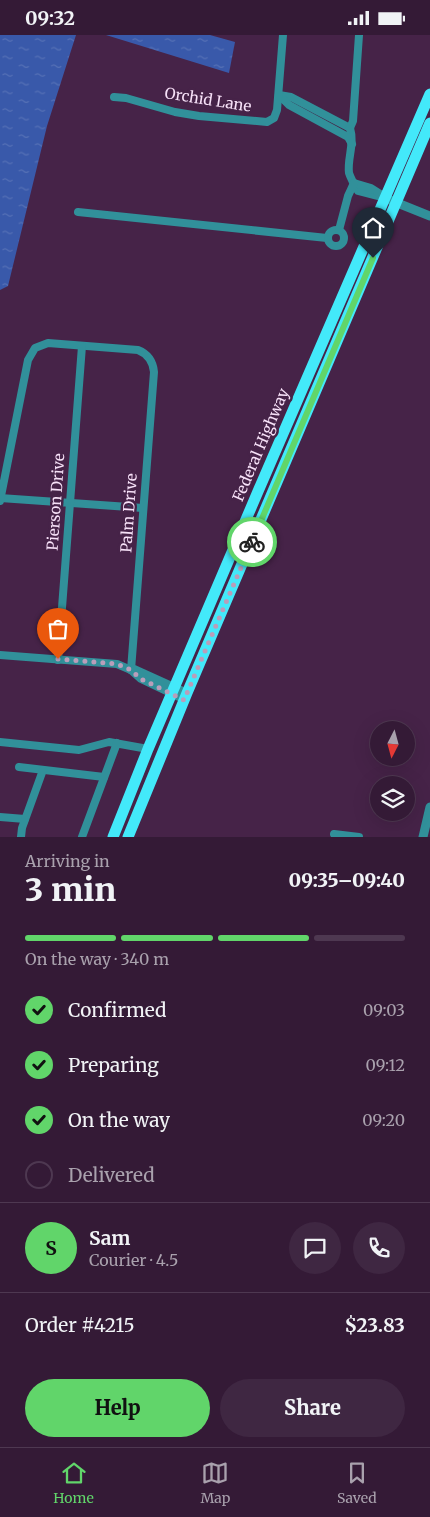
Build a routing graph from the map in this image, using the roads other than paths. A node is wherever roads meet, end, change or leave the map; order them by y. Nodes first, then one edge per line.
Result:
1 (283, 35) edge
2 (359, 35) edge
3 (430, 94) edge
4 (279, 95) junction
5 (114, 97) dead end
6 (430, 123) edge
7 (350, 128) junction
8 (352, 144) junction
9 (354, 183) junction
10 (391, 200) junction
11 (78, 212) dead end
12 (430, 216) edge
13 (339, 230) junction
14 (327, 238) junction
15 (82, 346) junction
16 (318, 351) junction
17 (324, 376) junction
18 (307, 377) junction
19 (279, 442) junction
20 (293, 447) junction
21 (0, 499) edge
22 (70, 503) junction
23 (143, 508) junction
24 (253, 541) junction
25 (0, 655) edge
26 (58, 659) junction
27 (131, 670) junction
28 (174, 690) junction
29 (186, 696) junction
30 (0, 743) edge
31 (117, 743) junction
32 (148, 749) junction
33 (19, 767) dead end
34 (43, 770) junction
35 (104, 777) junction
36 (430, 807) edge
37 (0, 817) edge
38 (25, 819) junction
39 (334, 834) dead end
40 (21, 837) edge
41 (82, 837) edge
42 (113, 837) edge
43 (128, 837) edge
44 (359, 837) edge
45 (422, 837) edge

1 - 4 street
2 - 7 street
3 - 10 main road, Federal Highway
4 - 5 street, Orchid Lane
4 - 7 street
4 - 8 street
6 - 10 main road, Federal Highway
7 - 8 street
8 - 9 street
9 - 10 street
9 - 13 street
10 - 12 street
10 - 16 main road, Federal Highway
10 - 17 main road, Federal Highway
11 - 14 street
13 - 14 street
13 - 14 street
15 - 21 street
15 - 22 street, Pierson Drive
15 - 23 street, Palm Drive
16 - 17 main road
16 - 18 main road, Federal Highway
17 - 20 main road, Federal Highway
18 - 19 main road, Federal Highway
18 - 20 main road
19 - 24 main road
19 - 28 main road, Federal Highway
20 - 24 main road, Federal Highway
21 - 22 street
22 - 23 street
22 - 26 street, Pierson Drive
23 - 27 street, Palm Drive
24 - 29 main road, Federal Highway
25 - 26 street
26 - 27 street
27 - 28 street
28 - 29 street
28 - 32 main road, Federal Highway
29 - 43 main road, Federal Highway
30 - 31 street
31 - 32 street
31 - 35 street
32 - 42 main road, Federal Highway
33 - 34 street
34 - 35 street
34 - 38 street
35 - 41 street
36 - 45 street
37 - 38 street
38 - 40 street
39 - 44 street

